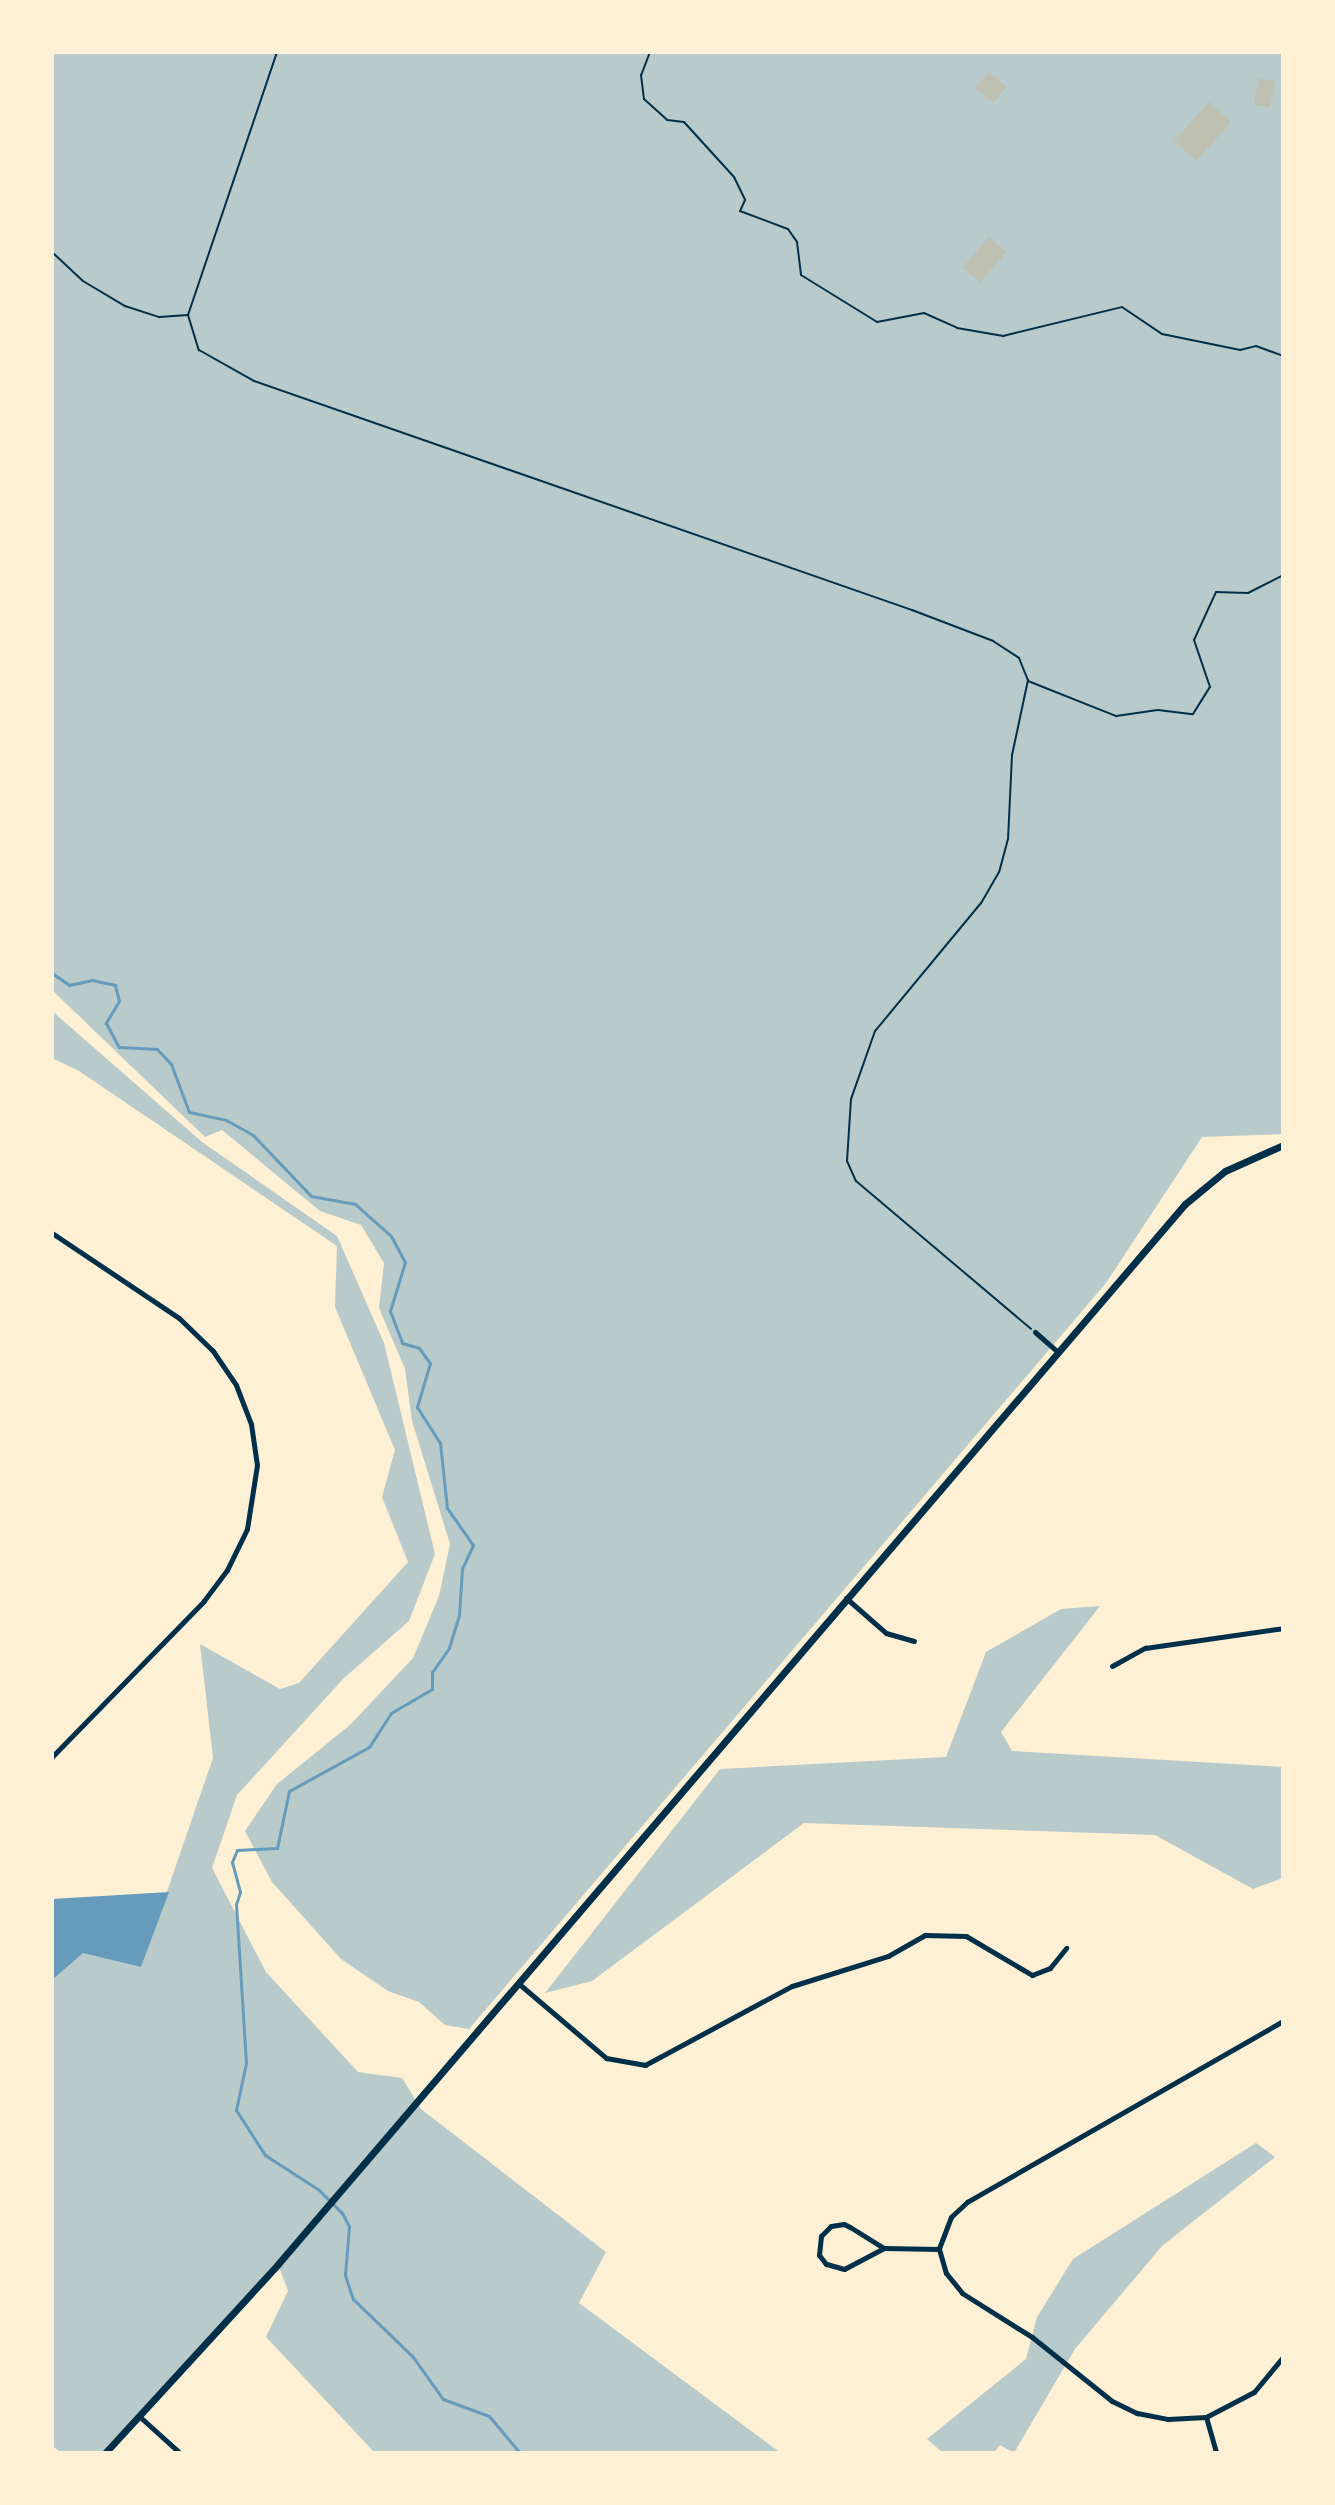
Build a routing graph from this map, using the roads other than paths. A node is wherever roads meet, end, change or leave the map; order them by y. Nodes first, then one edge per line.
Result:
1 (1283, 1145) edge
2 (52, 1233) edge
3 (1035, 1332) road end
4 (1057, 1351) junction
5 (846, 1598) junction
6 (1283, 1630) edge
7 (914, 1641) dead end
8 (1112, 1666) dead end
9 (52, 1757) edge
10 (1066, 1948) dead end
11 (518, 1983) junction
12 (1283, 2021) edge
13 (884, 2248) junction
14 (939, 2249) junction
15 (1283, 2357) edge
16 (139, 2416) junction
17 (1206, 2417) junction
18 (105, 2453) edge
19 (180, 2453) edge
20 (1216, 2453) edge

1 - 4 street
2 - 9 street
3 - 4 street
4 - 5 street
5 - 7 street
5 - 11 street
6 - 8 street
10 - 11 street
11 - 16 street
12 - 14 street
13 - 13 street
13 - 14 street
14 - 17 street
15 - 17 street
16 - 18 street
16 - 19 street
17 - 20 street

